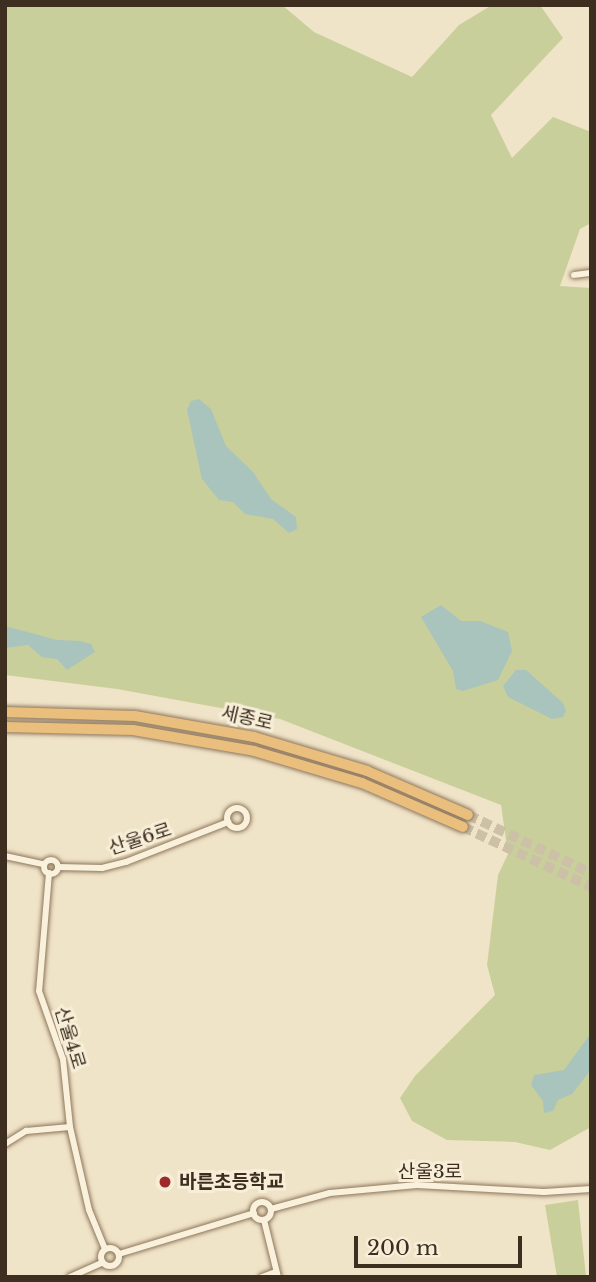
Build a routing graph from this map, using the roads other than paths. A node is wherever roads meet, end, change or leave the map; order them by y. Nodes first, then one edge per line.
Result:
1 (591, 273) edge
2 (574, 275) dead end
3 (5, 710) edge
4 (5, 729) edge
5 (468, 815) tunnel mouth
6 (228, 822) dead end
7 (463, 827) tunnel mouth
8 (5, 856) edge
9 (44, 864) junction
10 (58, 867) junction
11 (49, 873) junction
12 (70, 1127) junction
13 (5, 1144) edge
14 (591, 1189) edge
15 (271, 1209) junction
16 (254, 1213) junction
17 (264, 1220) junction
18 (105, 1249) junction
19 (119, 1254) junction
20 (102, 1263) junction
21 (277, 1274) edge
22 (70, 1277) edge
23 (262, 1277) edge

1 - 2 street
3 - 5 highway, 세종로
4 - 7 highway, 세종로
6 - 10 street, 산울6로
8 - 9 street
9 - 10 street, 산울6로
9 - 11 street
10 - 11 street
11 - 12 street, 산울4로
12 - 13 street
12 - 18 street, 산울4로
14 - 15 street, 산울3로
15 - 16 street, 산울3로
15 - 17 street
16 - 17 street
16 - 19 street
17 - 21 street
18 - 19 street
18 - 20 street
19 - 20 street
20 - 22 street
21 - 23 street

